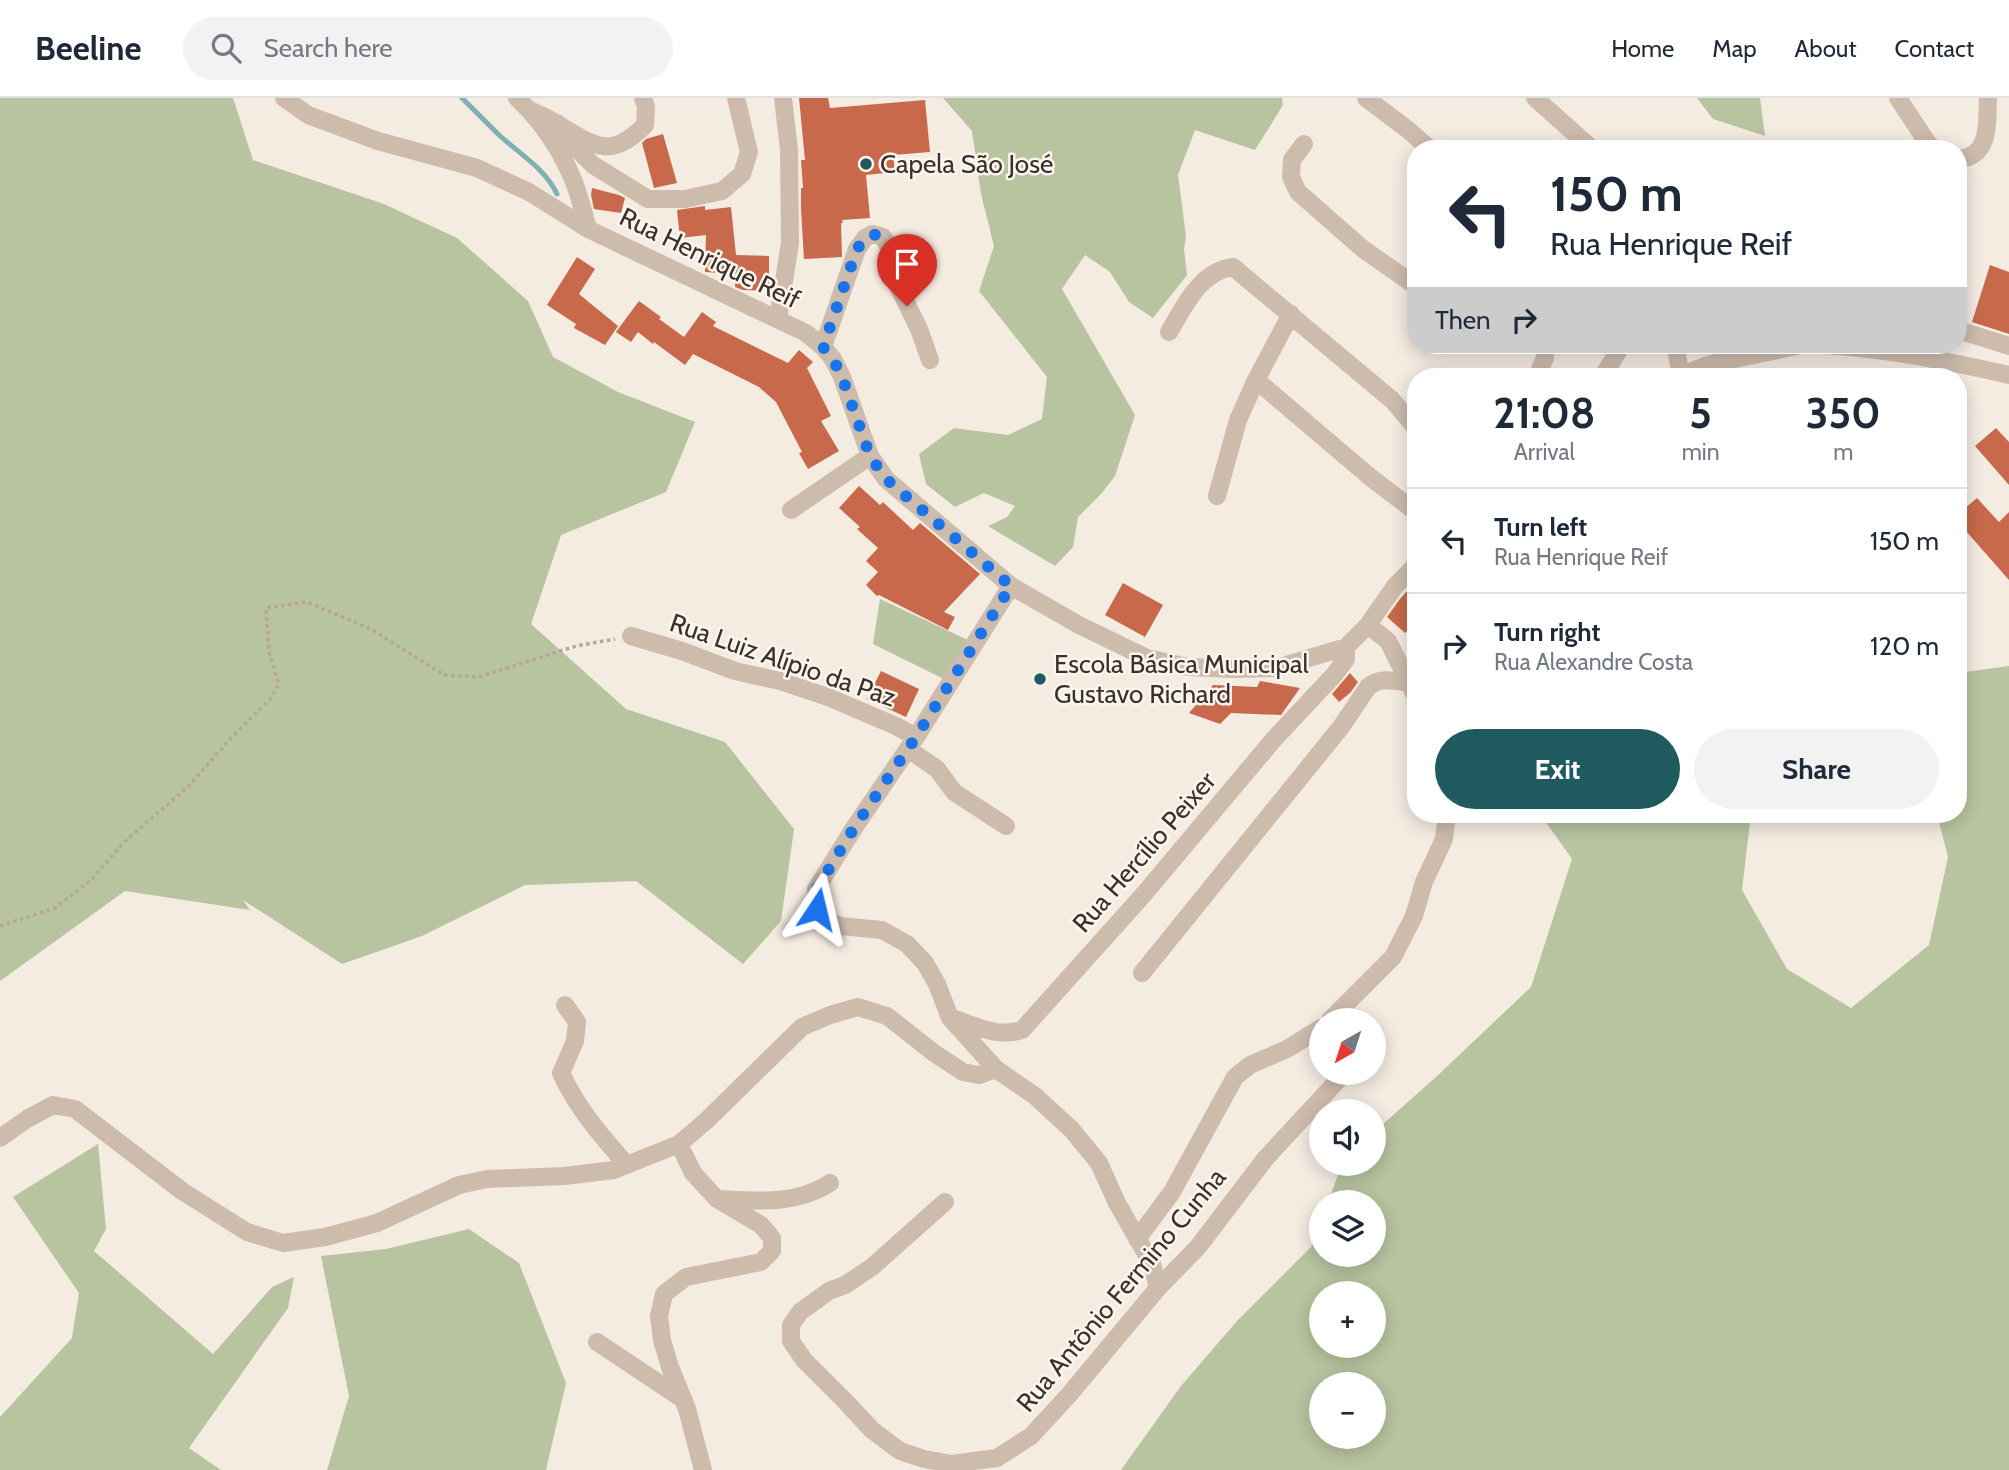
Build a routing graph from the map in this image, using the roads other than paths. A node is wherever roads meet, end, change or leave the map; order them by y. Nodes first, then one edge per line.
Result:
1 (284, 98) edge
2 (643, 98) edge
3 (736, 98) edge
4 (783, 98) edge
5 (1366, 98) edge
6 (1535, 98) edge
7 (1898, 98) edge
8 (1988, 98) edge
9 (523, 104) edge
10 (556, 123) junction
11 (1420, 140) edge
12 (1575, 140) edge
13 (1926, 140) edge
14 (1304, 144) dead end
15 (1967, 158) edge
16 (588, 229) junction
17 (1407, 280) edge
18 (1291, 314) junction
19 (778, 319) junction
20 (1169, 332) dead end
21 (1967, 333) edge
22 (2009, 346) edge
23 (823, 347) junction
24 (1756, 354) edge
25 (1914, 354) edge
26 (930, 360) dead end
27 (1699, 368) edge
28 (2009, 376) edge
29 (1256, 380) junction
30 (1407, 418) edge
31 (870, 456) junction
32 (1217, 496) dead end
33 (1407, 505) edge
34 (791, 510) dead end
35 (1407, 574) edge
36 (1011, 586) junction
37 (1368, 625) junction
38 (631, 636) road end
39 (1346, 647) junction
40 (1407, 678) edge
41 (1407, 688) edge
42 (912, 743) junction
43 (1446, 823) edge
44 (1006, 826) dead end
45 (1142, 973) dead end
46 (565, 1005) dead end
47 (1342, 1008) edge
48 (950, 1018) junction
49 (1309, 1035) edge
50 (996, 1069) junction
51 (1333, 1085) edge
52 (0, 1138) edge
53 (679, 1144) junction
54 (627, 1165) junction
55 (830, 1183) dead end
56 (717, 1199) junction
57 (945, 1202) dead end
58 (1137, 1239) junction
59 (1158, 1289) junction
60 (597, 1342) dead end
61 (684, 1400) junction
62 (703, 1470) edge

1 - 16 street, Rua Henrique Reif
2 - 10 street
3 - 10 street
4 - 19 street
5 - 11 street
6 - 12 street
7 - 13 street
8 - 15 street
9 - 10 street
9 - 16 street
14 - 17 street
16 - 19 street, Rua Henrique Reif
18 - 20 street
18 - 29 street
18 - 30 street
19 - 23 street, Rua Henrique Reif
21 - 22 street
23 - 26 street
23 - 31 street, Rua Henrique Reif
24 - 27 street
25 - 28 street
29 - 32 street
29 - 33 street
31 - 34 street
31 - 36 street, Rua Henrique Reif
35 - 37 street, Rua Henrique Reif
36 - 39 street, Rua Henrique Reif
36 - 42 street
37 - 39 street, Rua Henrique Reif
37 - 40 street
38 - 42 street, Rua Luiz Alípio da Paz
39 - 48 street, Rua Hercílio Peixer
41 - 45 street
42 - 44 street, Rua Luiz Alípio da Paz
42 - 48 street
43 - 47 street
46 - 54 street
48 - 50 street
49 - 58 street
50 - 53 street
50 - 58 street
51 - 59 street, Rua Antônio Fermino Cunha
52 - 54 street
53 - 54 street
53 - 56 street
55 - 56 street
56 - 61 street
57 - 59 street, Rua Antônio Fermino Cunha
58 - 59 street
60 - 61 street
61 - 62 street

